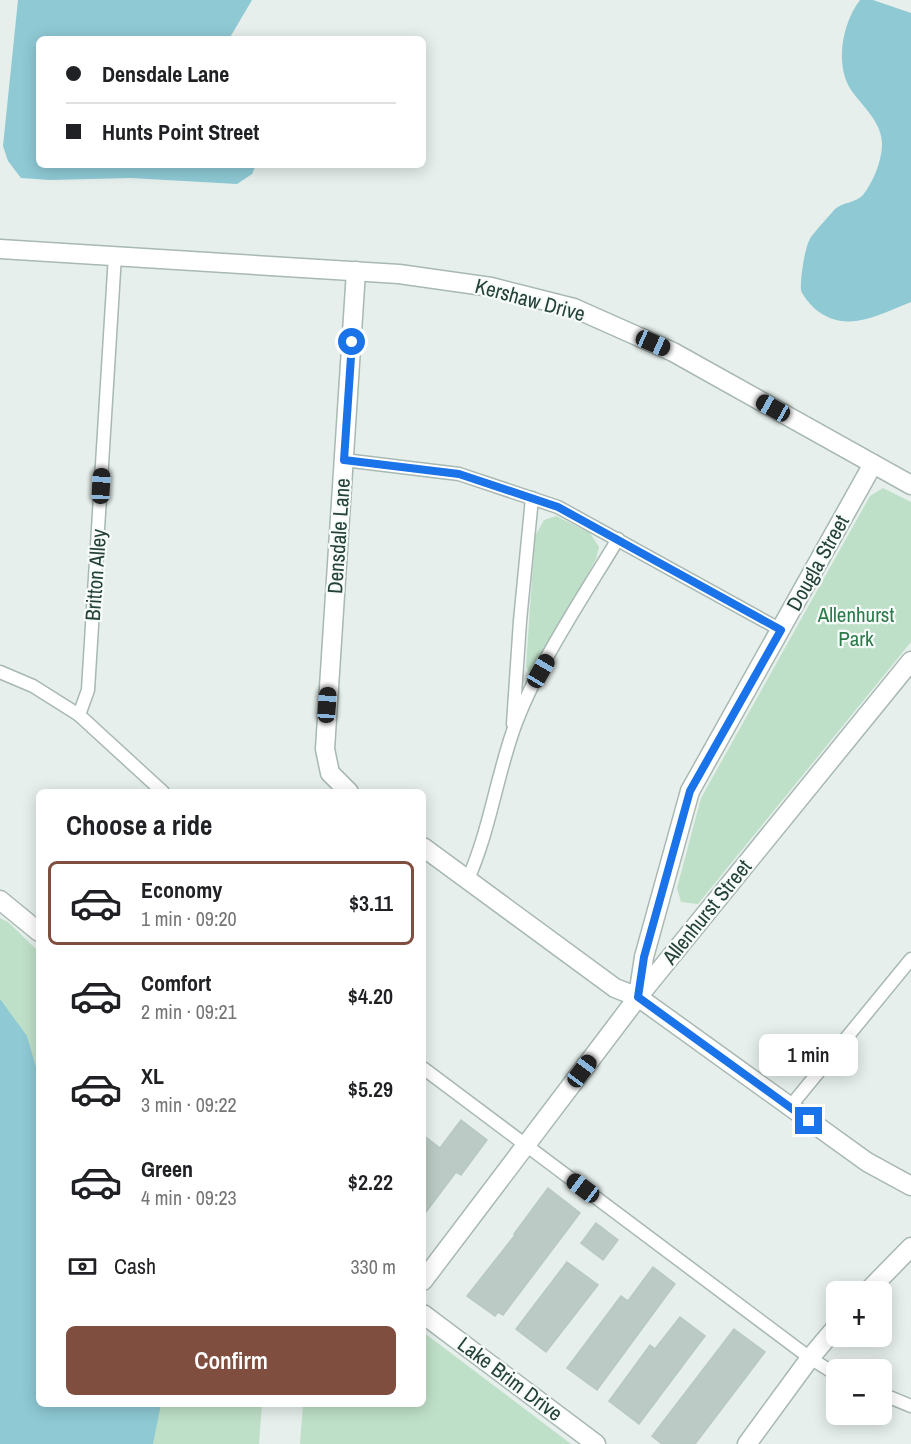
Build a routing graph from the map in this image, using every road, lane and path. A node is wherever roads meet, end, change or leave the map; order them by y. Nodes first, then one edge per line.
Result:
1 (0, 249) edge
2 (116, 255) junction
3 (356, 271) junction
4 (344, 460) junction
5 (873, 464) junction
6 (911, 485) edge
7 (532, 498) junction
8 (618, 539) junction
9 (781, 630) junction
10 (911, 662) edge
11 (0, 672) edge
12 (79, 714) junction
13 (513, 731) junction
14 (160, 789) edge
15 (346, 789) edge
16 (426, 848) edge
17 (468, 879) junction
18 (0, 900) edge
19 (36, 930) edge
20 (911, 959) edge
21 (638, 997) junction
22 (426, 1070) edge
23 (789, 1108) junction
24 (526, 1145) junction
25 (911, 1186) edge
26 (911, 1247) edge
27 (426, 1277) edge
28 (878, 1281) edge
29 (426, 1316) edge
30 (826, 1339) edge
31 (810, 1358) junction
32 (826, 1368) edge
33 (892, 1398) edge
34 (911, 1406) edge
35 (596, 1444) edge
36 (747, 1444) edge

1 - 2 street, Kershaw Drive
2 - 3 street, Kershaw Drive
2 - 12 lane, Britton Alley
3 - 4 street, Densdale Lane
3 - 5 street, Kershaw Drive
4 - 7 lane
4 - 15 street, Densdale Lane
5 - 6 street, Kershaw Drive
5 - 9 street, Dougla Street
7 - 8 lane
7 - 13 lane
8 - 9 lane
8 - 13 lane
9 - 21 street, Dougla Street
10 - 21 street, Allenhurst Street
11 - 12 lane
12 - 14 lane
13 - 17 lane
16 - 17 street
17 - 21 street
18 - 19 street
20 - 23 lane
21 - 23 street
21 - 24 street, Allenhurst Street
22 - 24 lane
23 - 25 street
24 - 27 street, Allenhurst Street
24 - 31 lane
26 - 28 street
29 - 35 street, Lake Brim Drive
30 - 31 street
31 - 32 lane
31 - 36 street
33 - 34 lane

